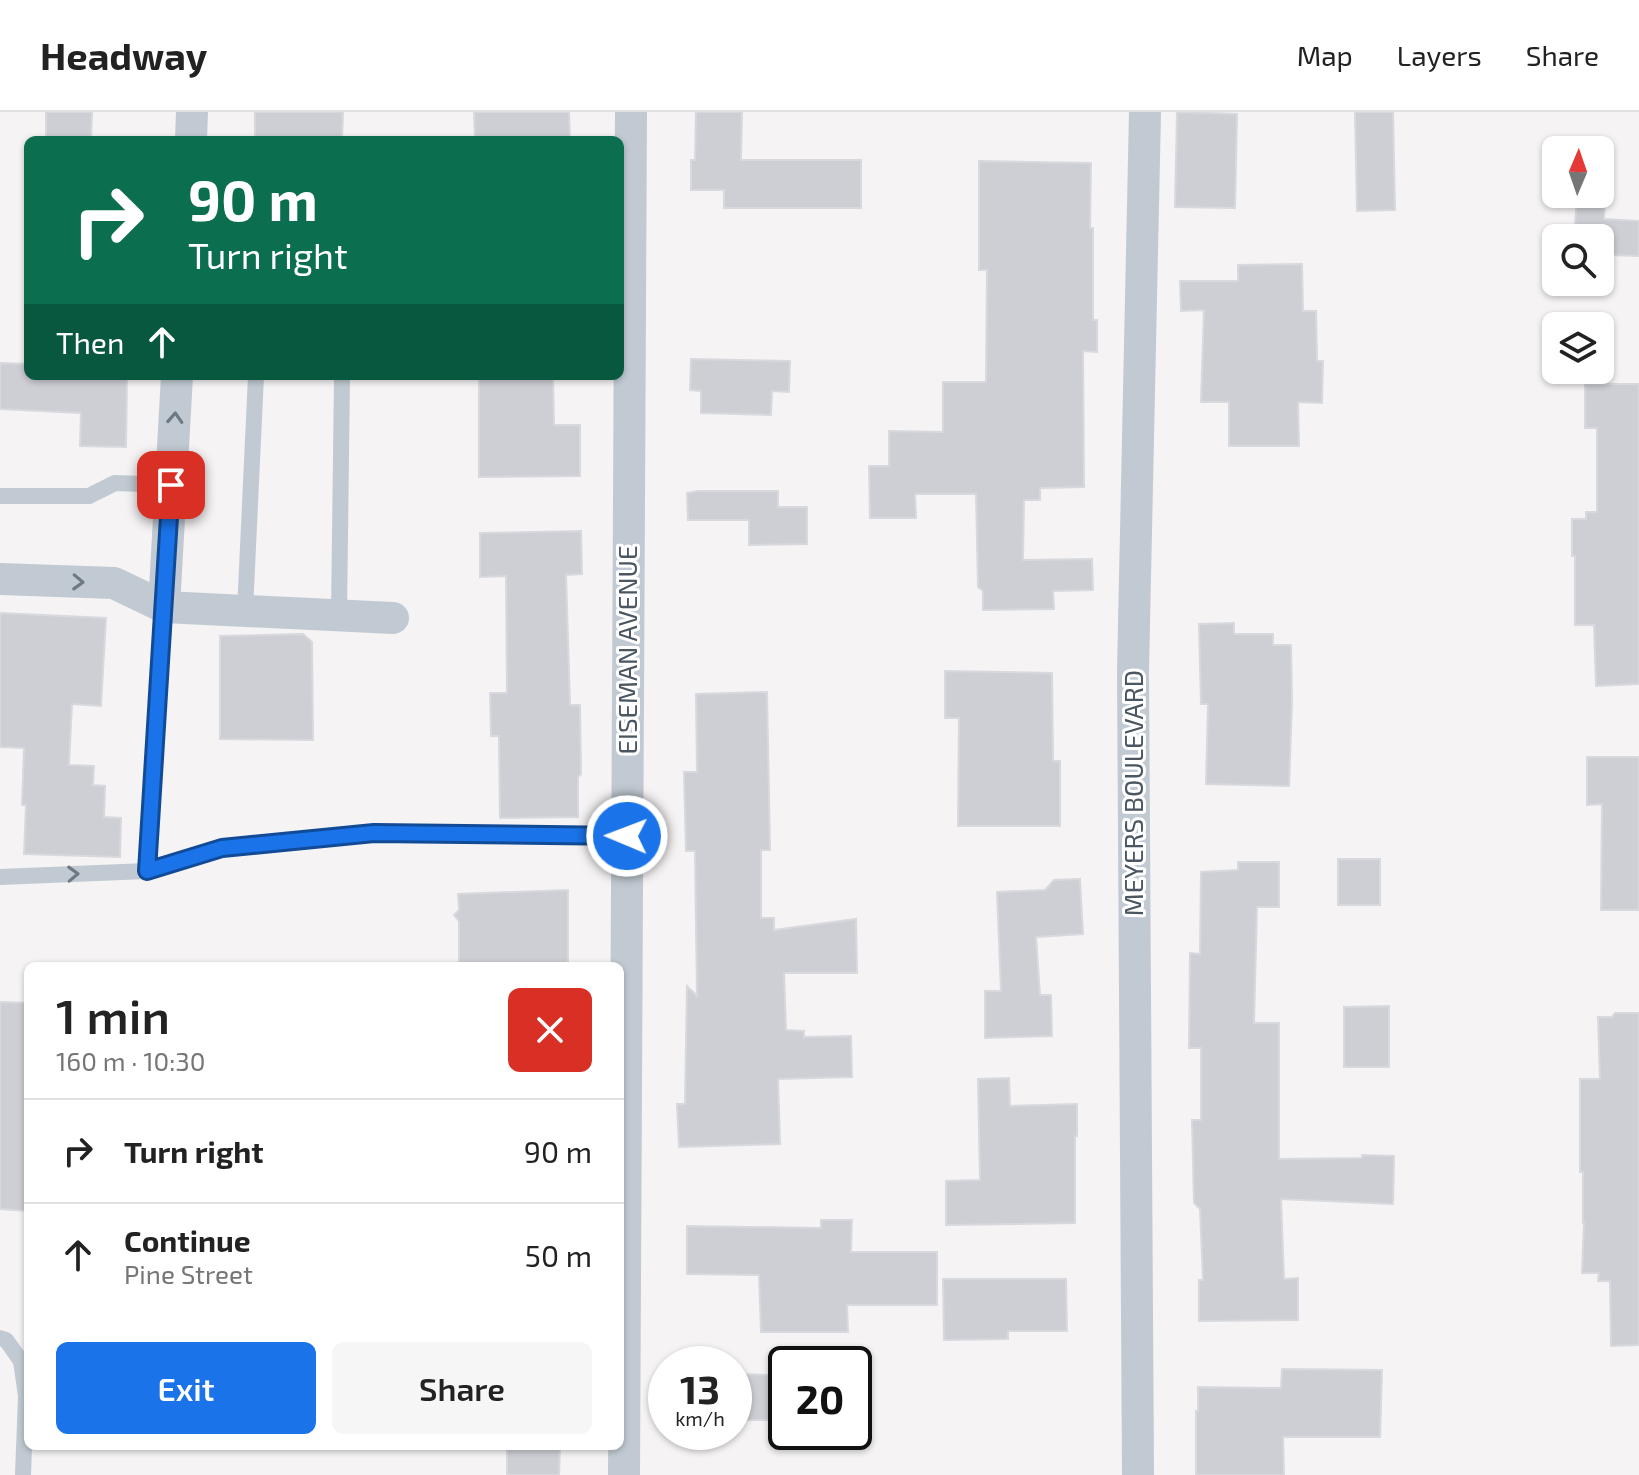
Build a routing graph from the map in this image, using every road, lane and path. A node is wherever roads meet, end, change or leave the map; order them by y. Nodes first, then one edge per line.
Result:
1 (192, 112) edge
2 (631, 112) edge
3 (1145, 112) edge
4 (191, 136) edge
5 (177, 380) edge
6 (256, 380) edge
7 (342, 380) edge
8 (171, 485) junction
9 (0, 496) edge
10 (0, 579) edge
11 (164, 607) junction
12 (245, 611) junction
13 (339, 615) junction
14 (393, 618) dead end
15 (627, 836) junction
16 (147, 871) junction
17 (0, 877) edge
18 (0, 1338) edge
19 (24, 1382) edge
20 (24, 1449) edge
21 (23, 1475) edge
22 (624, 1475) edge
23 (1138, 1475) edge

1 - 4 street
2 - 15 street, EISEMAN AVENUE
3 - 23 street, MEYERS BOULEVARD
8 -> 5 street
6 - 12 lane
7 - 13 lane
8 - 9 lane
8 - 11 street
10 -> 11 street
11 - 12 street
11 - 16 lane
12 - 13 street
13 - 14 street
15 - 16 lane
15 - 22 street, EISEMAN AVENUE
17 -> 16 lane
18 - 19 lane
20 - 21 lane

